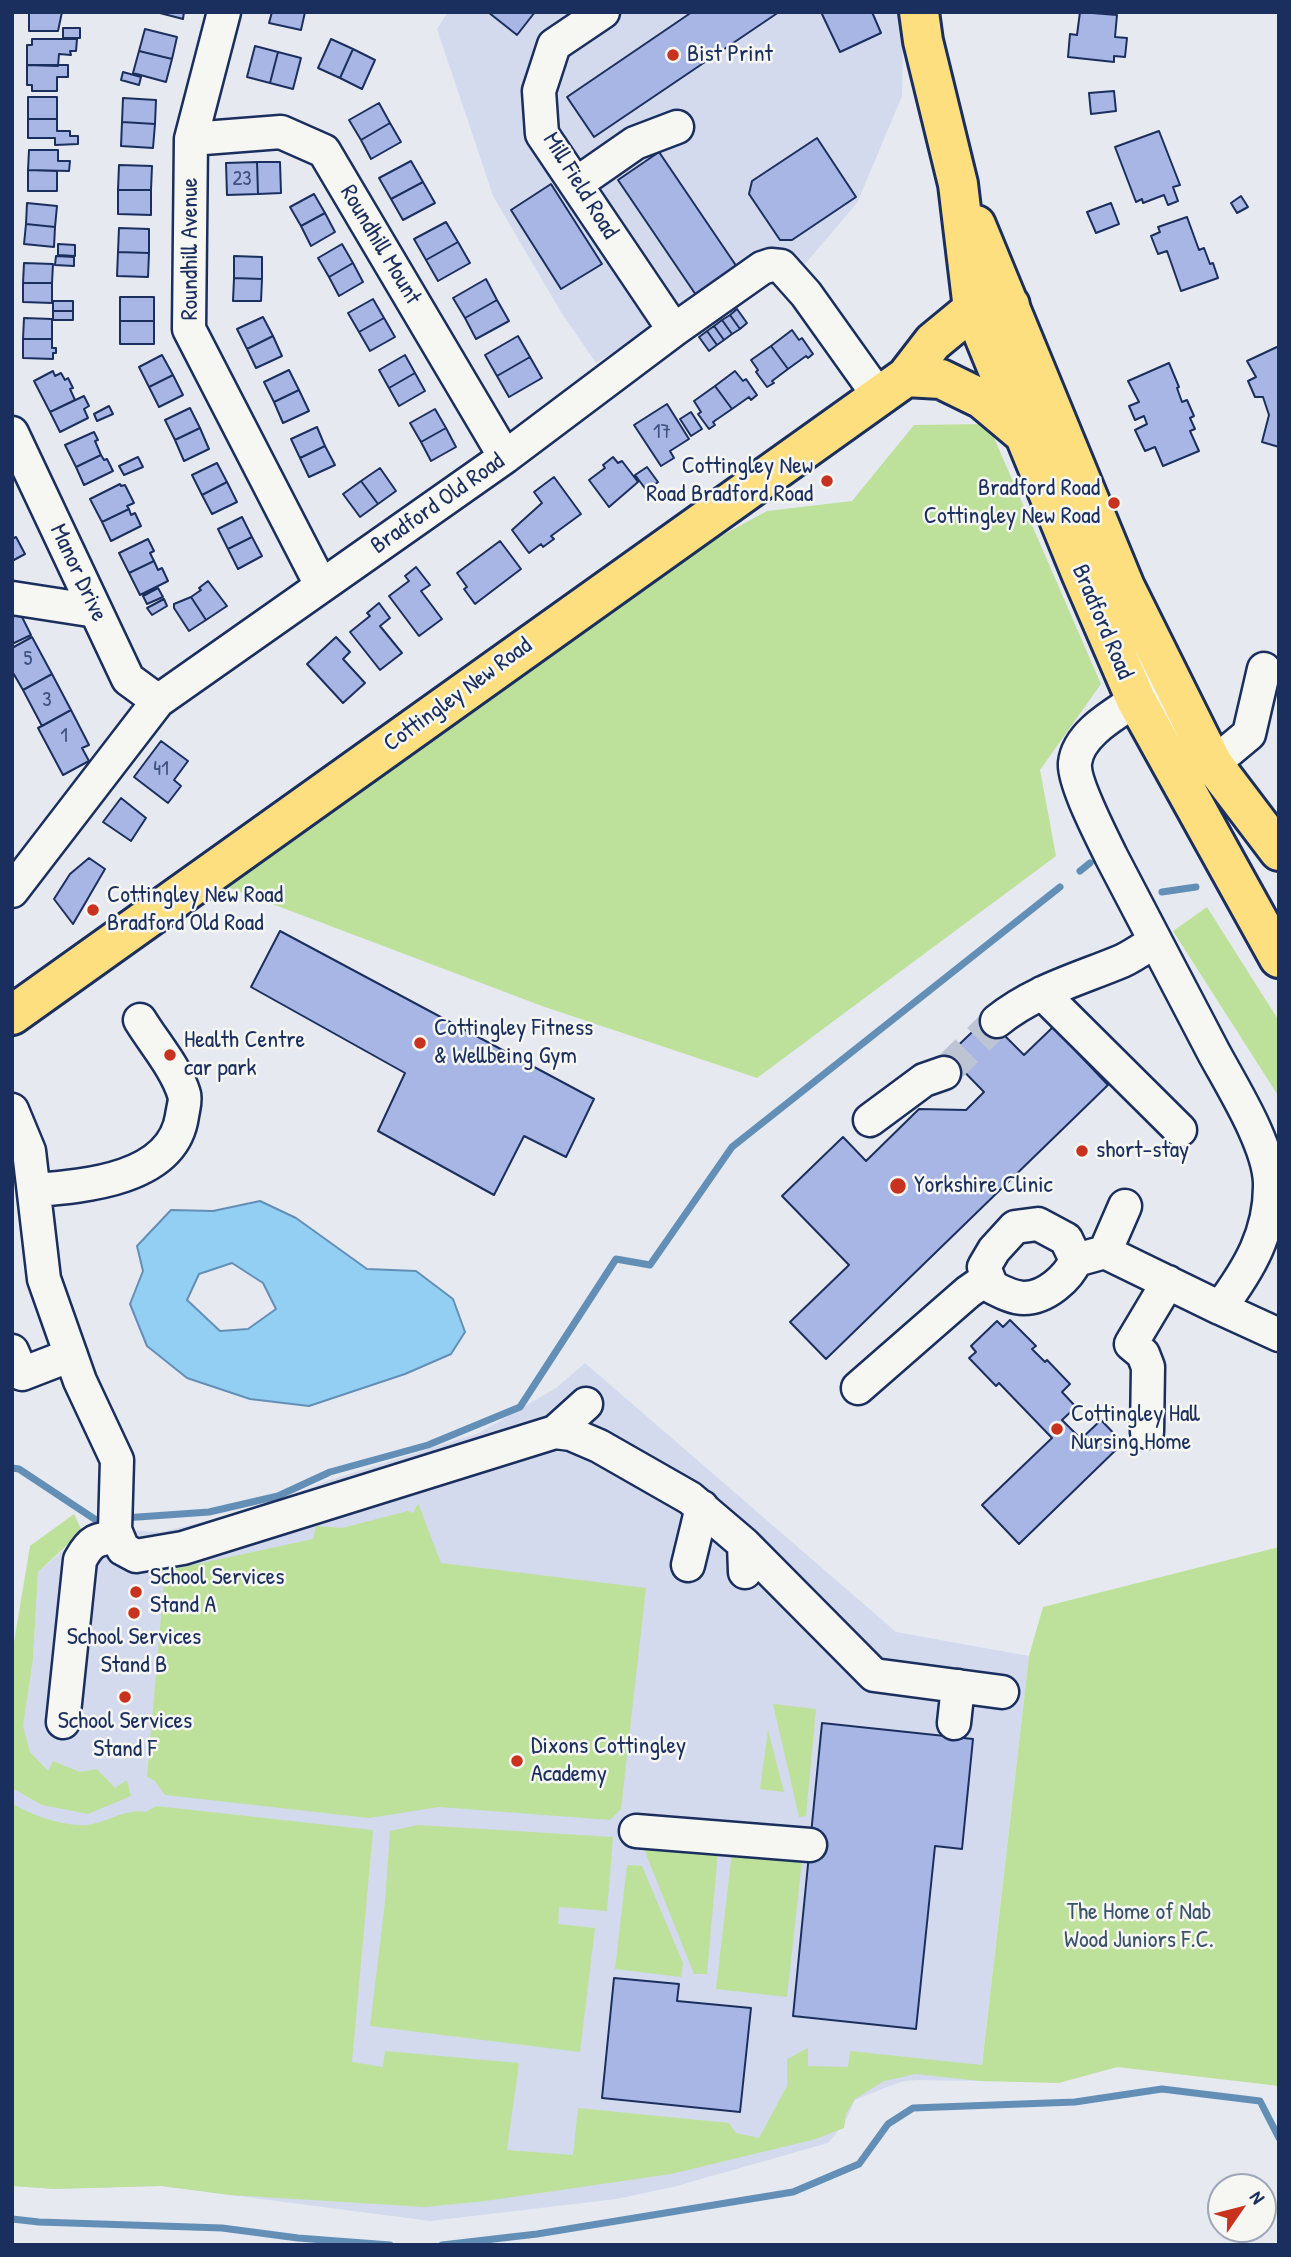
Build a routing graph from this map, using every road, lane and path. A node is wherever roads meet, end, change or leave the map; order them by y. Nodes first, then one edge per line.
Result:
1 (224, 12) edge
2 (603, 12) edge
3 (919, 12) edge
4 (677, 127) dead end
5 (191, 139) junction
6 (576, 184) junction
7 (1000, 311) junction
8 (674, 330) junction
9 (988, 349) junction
10 (908, 384) junction
11 (12, 433) edge
12 (1023, 433) junction
13 (505, 457) junction
14 (321, 584) junction
15 (1125, 587) junction
16 (12, 598) edge
17 (96, 611) junction
18 (1264, 669) dead end
19 (1136, 700) junction
20 (159, 701) junction
21 (1196, 730) junction
22 (1163, 750) junction
23 (1213, 764) junction
24 (1279, 852) edge
25 (12, 891) edge
26 (1254, 917) junction
27 (1155, 941) junction
28 (1279, 958) edge
29 (1042, 993) junction
30 (12, 1015) edge
31 (140, 1020) dead end
32 (997, 1021) tunnel mouth
33 (944, 1073) tunnel mouth
34 (12, 1110) edge
35 (870, 1119) dead end
36 (1180, 1130) dead end
37 (35, 1190) junction
38 (1125, 1206) dead end
39 (1091, 1256) junction
40 (988, 1278) junction
41 (1167, 1282) junction
42 (1220, 1308) junction
43 (1279, 1335) edge
44 (71, 1355) junction
45 (16, 1368) edge
46 (858, 1388) dead end
47 (586, 1404) dead end
48 (555, 1432) junction
49 (1147, 1432) dead end
50 (702, 1507) junction
51 (116, 1523) junction
52 (688, 1565) dead end
53 (958, 1686) junction
54 (1002, 1692) dead end
55 (63, 1722) dead end
56 (954, 1723) dead end
57 (636, 1831) dead end
58 (810, 1845) dead end

1 - 5 street, Roundhill Avenue
2 - 6 street, Mill Field Road
3 - 7 main road, Bradford Road
4 - 6 street
5 - 13 street, Roundhill Mount
5 - 14 street, Roundhill Avenue
6 - 8 street, Mill Field Road
7 - 9 main road, Cottingley New Road
7 - 10 main road, Cottingley New Road
7 - 15 main road, Bradford Road
8 - 10 street, Bradford Old Road
8 - 13 street, Bradford Old Road
9 - 10 main road, Cottingley New Road
9 - 12 main road, Bradford Road
10 - 12 main road
10 - 30 main road, Cottingley New Road
11 - 17 street, Manor Drive
12 - 19 main road, Bradford Road
13 - 14 street, Bradford Old Road
14 - 20 street, Bradford Old Road
15 - 19 street
15 - 21 main road, Bradford Road
16 - 17 street
17 - 20 street, Manor Drive
18 - 23 street
19 - 21 street
19 - 22 main road, Bradford Road
19 - 27 street
20 - 25 street, Bradford Old Road
21 - 23 main road, Bradford Road
22 - 23 street
22 - 26 main road, Bradford Road
23 - 24 main road, Bradford Road
23 - 26 street
26 - 28 main road, Bradford Road
27 - 29 street
27 - 42 street
29 - 32 street
29 - 36 street
31 - 37 street
33 - 35 street
34 - 37 street
37 - 44 street
38 - 39 street
39 - 40 street
39 - 40 street
39 - 41 street
40 - 46 street
41 - 42 street
41 - 49 street
42 - 43 street
44 - 45 street
44 - 51 street
47 - 48 street
48 - 50 street
48 - 51 street
50 - 52 street
50 - 53 street
51 - 55 street
53 - 54 street
53 - 56 street
57 - 58 street

